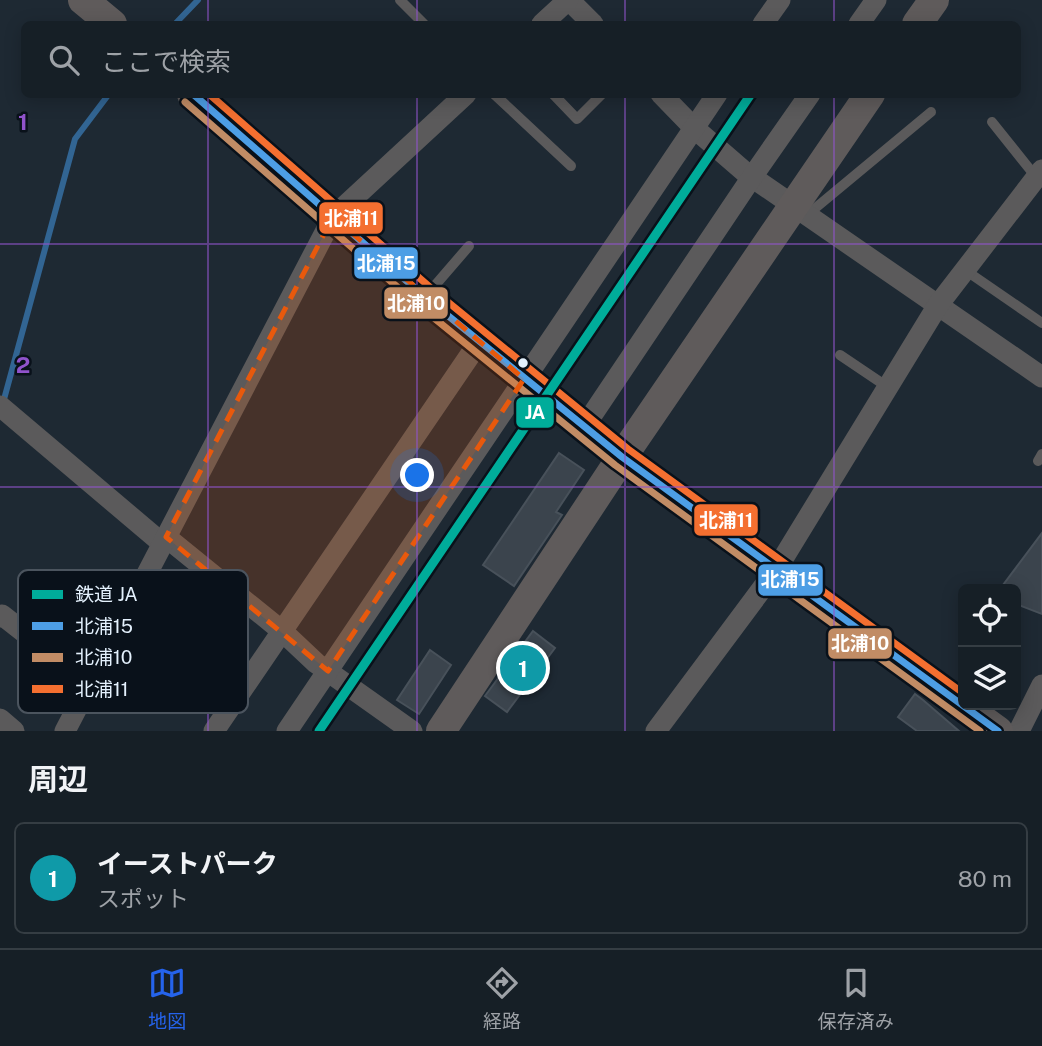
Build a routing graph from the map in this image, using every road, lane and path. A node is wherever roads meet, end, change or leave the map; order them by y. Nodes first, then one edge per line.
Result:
1 (83, 0) edge
2 (400, 0) edge
3 (568, 0) edge
4 (780, 0) edge
5 (876, 0) edge
6 (934, 0) edge
7 (108, 21) edge
8 (421, 21) edge
9 (545, 21) edge
10 (590, 21) edge
11 (765, 21) edge
12 (861, 21) edge
13 (919, 21) edge
14 (197, 98) edge
15 (462, 98) edge
16 (498, 98) edge
17 (557, 98) edge
18 (598, 98) edge
19 (665, 98) edge
20 (714, 98) edge
21 (807, 98) edge
22 (868, 98) edge
23 (931, 112) dead end
24 (992, 122) dead end
25 (694, 128) junction
26 (570, 166) dead end
27 (1039, 174) edge
28 (752, 177) junction
29 (800, 211) junction
30 (333, 218) junction
31 (469, 246) dead end
32 (965, 270) junction
33 (425, 297) junction
34 (938, 305) junction
35 (1042, 323) edge
36 (479, 342) junction
37 (840, 355) dead end
38 (1042, 377) edge
39 (524, 379) junction
40 (889, 388) junction
41 (6, 412) edge
42 (584, 427) junction
43 (622, 457) junction
44 (164, 541) junction
45 (149, 570) edge
46 (202, 570) edge
47 (776, 570) junction
48 (248, 605) edge
49 (0, 617) edge
50 (18, 628) edge
51 (282, 631) junction
52 (328, 671) junction
53 (248, 681) edge
54 (1042, 685) edge
55 (75, 713) edge
56 (226, 713) edge
57 (0, 719) edge
58 (15, 731) edge
59 (65, 731) edge
60 (214, 731) edge
61 (287, 731) edge
62 (412, 731) edge
63 (441, 731) edge
64 (656, 731) edge
65 (998, 731) edge
66 (1019, 731) edge

1 - 7 street
2 - 8 lane
3 - 9 street
3 - 10 street
4 - 11 street
5 - 12 street
6 - 13 street
14 - 30 street
15 - 30 street
16 - 26 lane
17 - 18 lane
19 - 25 street
20 - 25 street
21 - 28 street
22 - 29 street
23 - 29 lane
24 - 27 lane
25 - 28 street
25 - 39 street
27 - 32 street
28 - 29 street
28 - 42 street
29 - 34 street
29 - 43 street
30 - 33 street
30 - 44 street
31 - 33 lane
32 - 34 street
32 - 35 lane
33 - 36 street
34 - 38 street
34 - 40 street
36 - 39 street
36 - 51 street
37 - 40 lane
39 - 42 street
39 - 52 street
40 - 47 street
41 - 44 street
42 - 43 street
43 - 47 street
43 - 63 street
44 - 45 street
44 - 46 street
47 - 64 street
47 - 65 street
48 - 51 street
49 - 50 street
51 - 52 street
51 - 53 street
52 - 61 street
52 - 62 street
54 - 66 street
55 - 59 street
56 - 60 street
57 - 58 street

